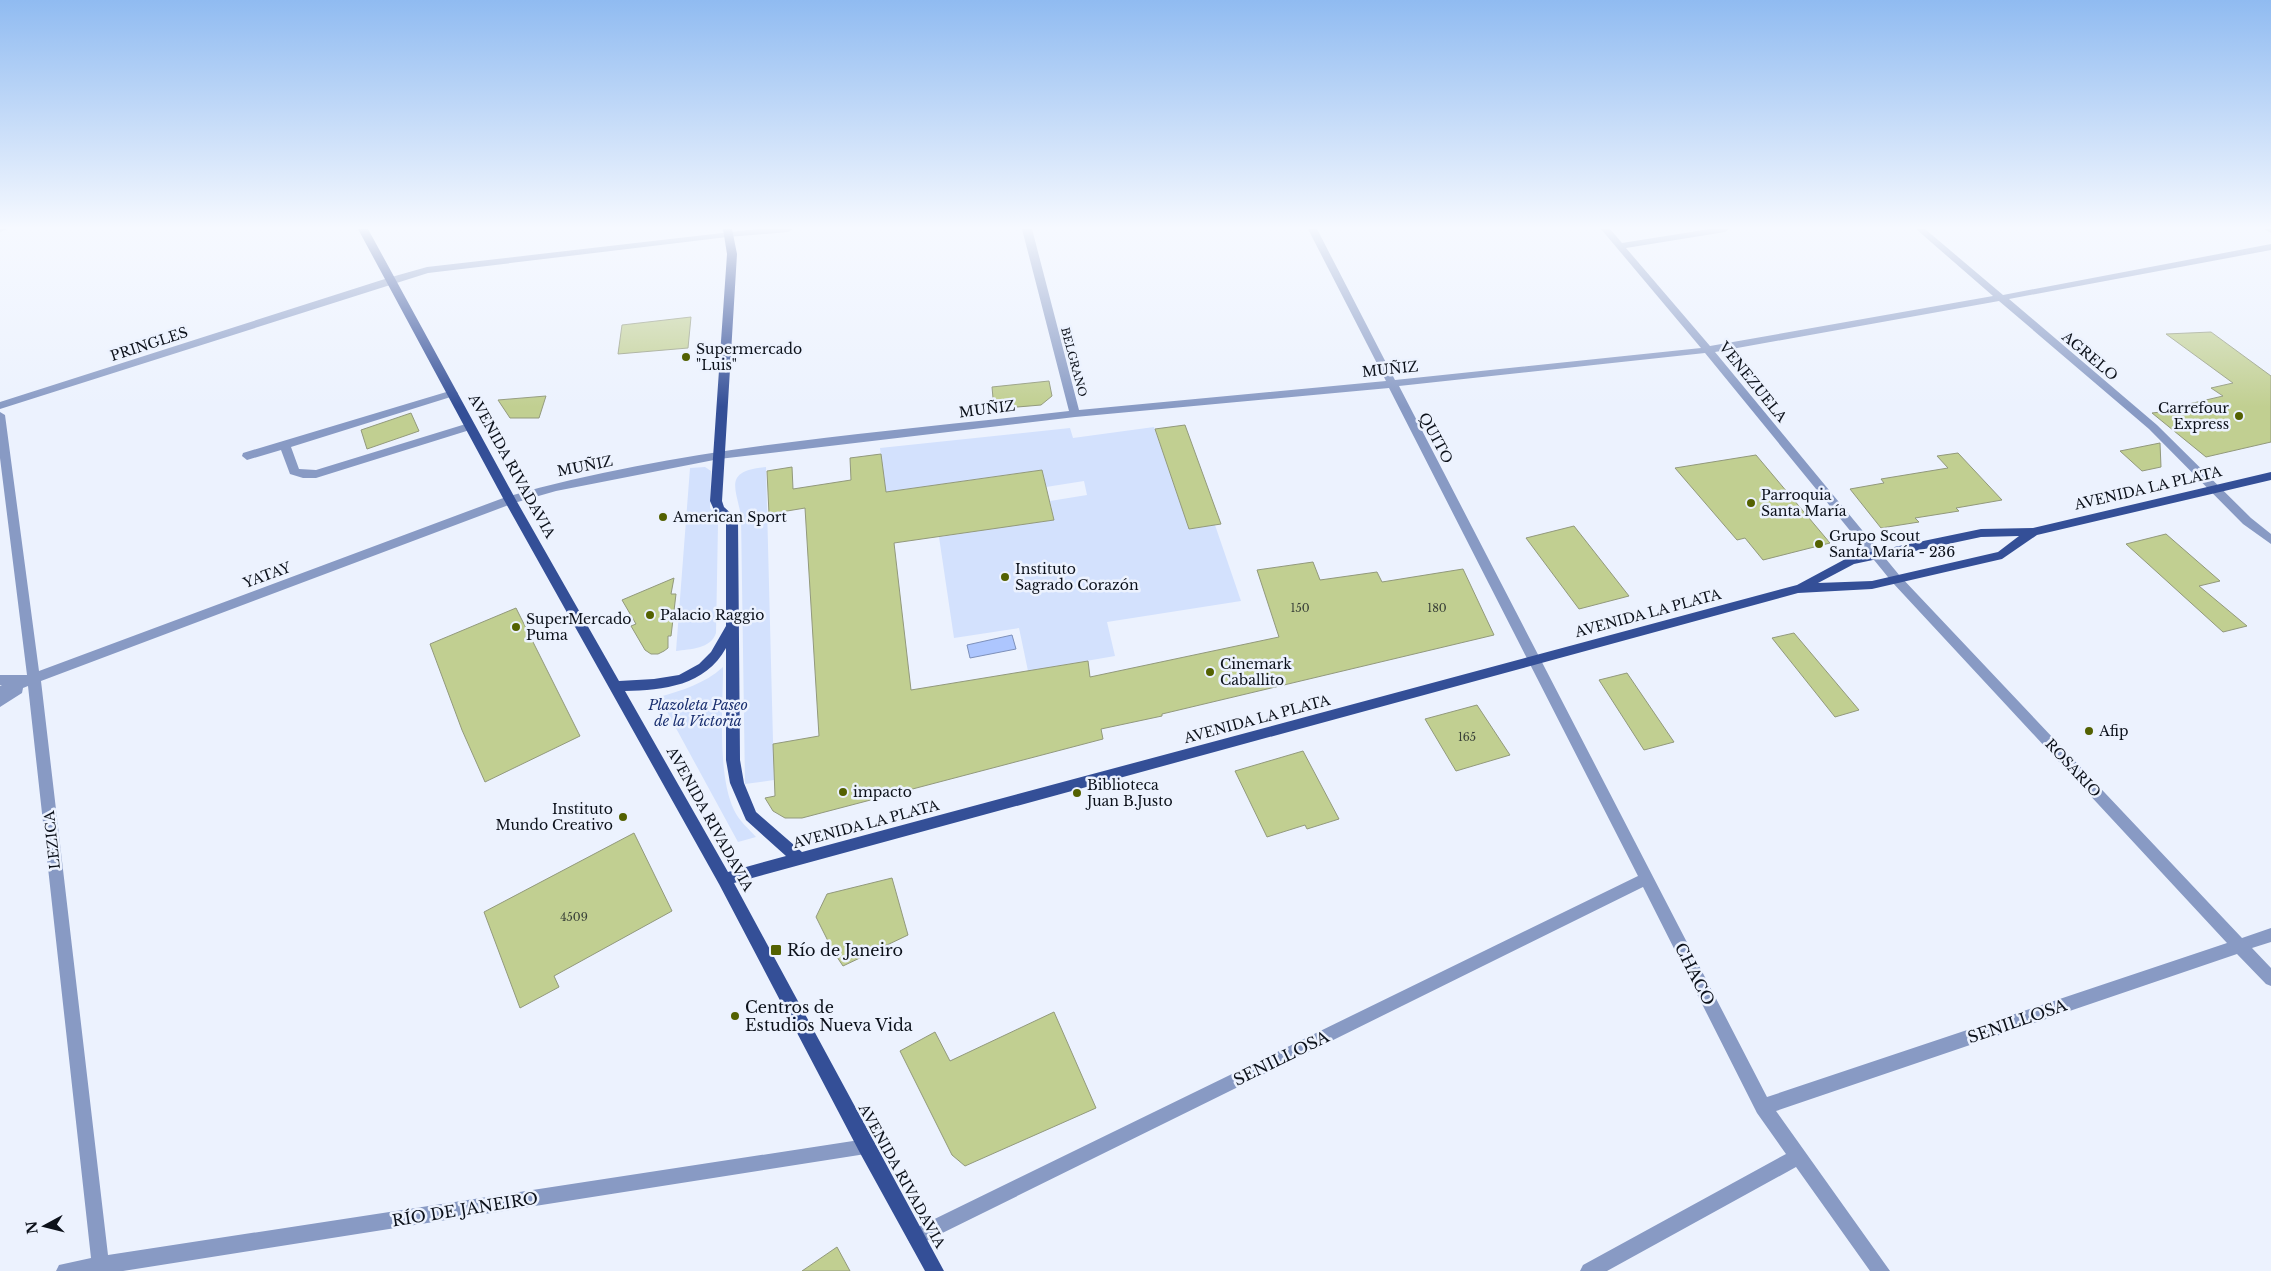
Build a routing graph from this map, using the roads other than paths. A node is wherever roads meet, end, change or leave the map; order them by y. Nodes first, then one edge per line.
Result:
1 (366, 288) edge
2 (396, 288) edge
3 (730, 288) edge
4 (1042, 288) edge
5 (1342, 288) edge
6 (1656, 288) edge
7 (1989, 288) edge
8 (2051, 288) edge
9 (2000, 298) junction
10 (1708, 350) junction
11 (1391, 384) junction
12 (452, 393) junction
13 (0, 406) edge
14 (1075, 414) junction
15 (0, 415) edge
16 (469, 427) junction
17 (285, 445) junction
18 (719, 455) junction
19 (247, 456) dead end
20 (2271, 476) edge
21 (2215, 489) junction
22 (510, 500) junction
23 (2033, 532) junction
24 (2271, 540) edge
25 (1875, 556) junction
26 (1896, 579) junction
27 (1798, 589) junction
28 (731, 629) junction
29 (1535, 660) junction
30 (34, 678) junction
31 (0, 680) edge
32 (615, 686) junction
33 (0, 691) edge
34 (0, 702) edge
35 (799, 858) junction
36 (1646, 878) junction
37 (724, 879) junction
38 (2271, 935) edge
39 (2239, 946) junction
40 (2271, 979) edge
41 (1763, 1107) junction
42 (866, 1147) junction
43 (1797, 1157) junction
44 (916, 1237) junction
45 (101, 1268) edge
46 (65, 1271) edge
47 (935, 1271) edge
48 (1589, 1271) edge
49 (1881, 1271) edge

1 - 13 street, PRINGLES
2 - 12 main road, AVENIDA RIVADAVIA
3 - 18 main road
4 - 14 street, BELGRANO
5 - 11 street, QUITO
6 - 10 street, VENEZUELA
7 - 9 street, AGRELO
8 - 9 street, MUÑIZ
9 - 10 street, MUÑIZ
9 - 21 street, AGRELO
10 - 11 street, MUÑIZ
10 - 25 street, VENEZUELA
11 - 14 street, MUÑIZ
11 - 29 street, QUITO
12 - 16 main road, AVENIDA RIVADAVIA
12 - 17 street
14 - 18 street, MUÑIZ
15 - 30 street, LEZICA
16 - 17 street
16 - 22 main road, AVENIDA RIVADAVIA
17 - 19 street
18 - 22 street, MUÑIZ
18 - 28 main road
20 - 21 main road, AVENIDA LA PLATA
21 - 23 main road, AVENIDA LA PLATA
21 - 24 street, AGRELO
22 - 30 street, YATAY
22 - 32 main road, AVENIDA RIVADAVIA
23 - 25 main road, AVENIDA LA PLATA
23 - 26 main road, AVENIDA LA PLATA
25 - 26 street, ROSARIO
25 - 27 main road, AVENIDA LA PLATA
26 - 27 main road, AVENIDA LA PLATA
26 - 39 street, ROSARIO
27 - 29 main road, AVENIDA LA PLATA
28 - 32 main road
28 - 35 main road
29 - 35 main road, AVENIDA LA PLATA
29 - 36 street, CHACO
30 - 31 street, YATAY
30 - 33 street, YATAY
30 - 34 street, YATAY
30 - 45 street, LEZICA
32 - 37 main road, AVENIDA RIVADAVIA
35 - 37 main road, AVENIDA LA PLATA
36 - 41 street, CHACO
36 - 44 street, SENILLOSA
37 - 42 main road, AVENIDA RIVADAVIA
38 - 39 street, SENILLOSA
39 - 40 street, ROSARIO
39 - 41 street, SENILLOSA
41 - 43 street, CHACO
42 - 44 main road, AVENIDA RIVADAVIA
42 - 45 street, RÍO DE JANEIRO
43 - 48 street
43 - 49 street, CHACO
44 - 47 main road, AVENIDA RIVADAVIA
45 - 46 street, RÍO DE JANEIRO

